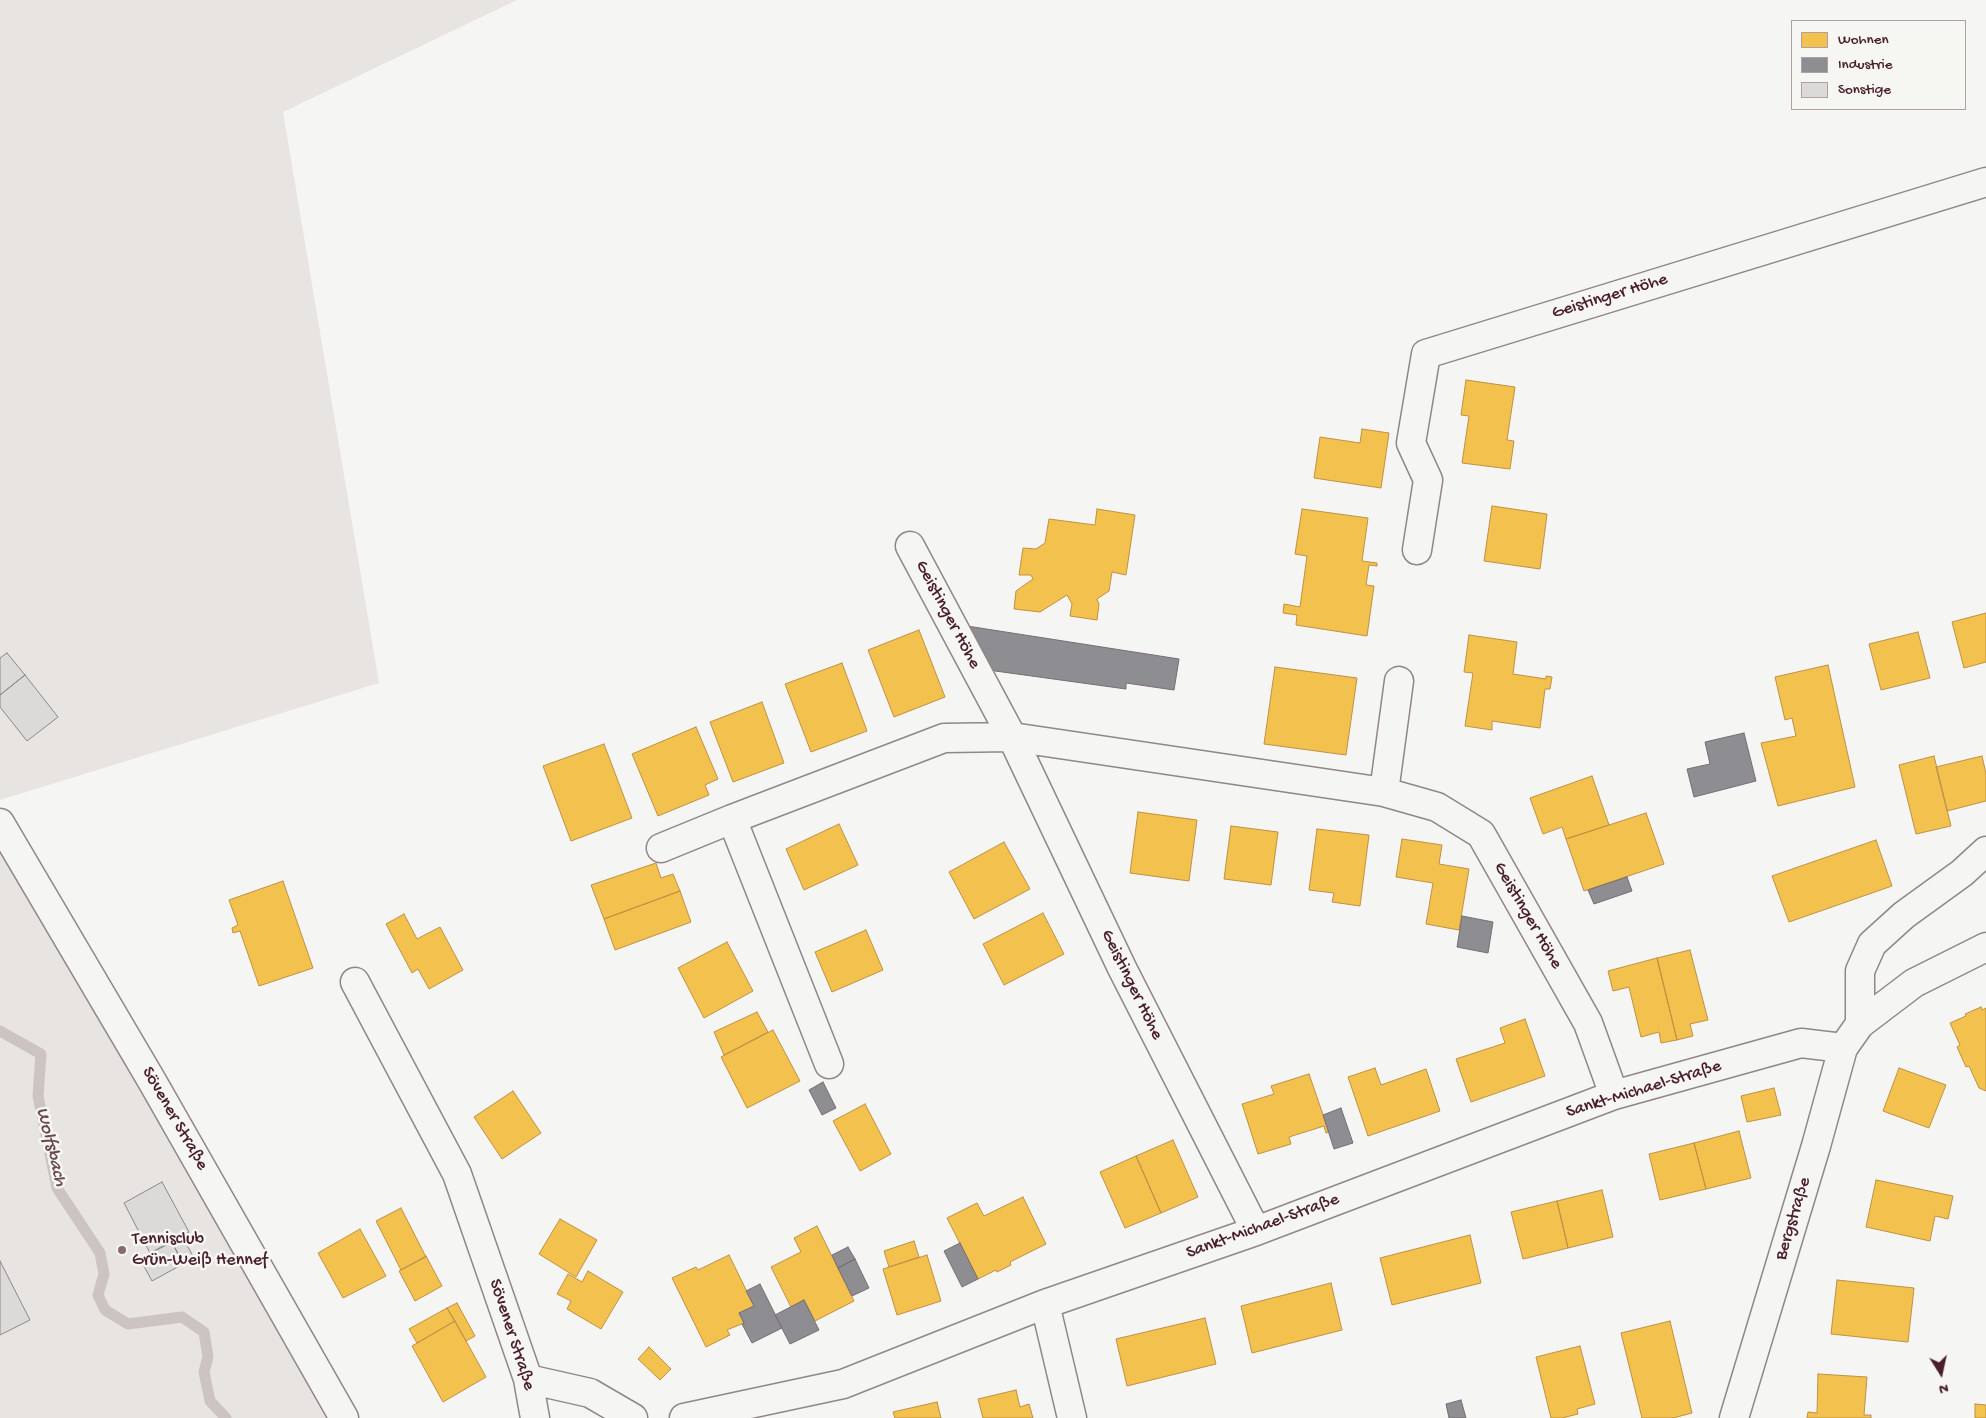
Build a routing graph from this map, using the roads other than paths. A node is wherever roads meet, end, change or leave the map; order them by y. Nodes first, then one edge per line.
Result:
1 (1986, 182) edge
2 (910, 546) dead end
3 (1417, 550) dead end
4 (1399, 681) dead end
5 (1012, 737) junction
6 (1384, 792) junction
7 (732, 819) junction
8 (0, 823) edge
9 (661, 848) dead end
10 (1986, 850) edge
11 (1986, 947) edge
12 (355, 982) dead end
13 (1860, 1024) junction
14 (1842, 1048) junction
15 (829, 1064) dead end
16 (1614, 1095) junction
17 (1256, 1231) junction
18 (1045, 1304) junction
19 (528, 1379) junction
20 (760, 1410) edge
21 (344, 1418) edge
22 (536, 1418) edge
23 (633, 1418) edge
24 (684, 1418) edge
25 (1072, 1418) edge
26 (1734, 1418) edge

1 - 3 street, Geistinger Höhe
2 - 5 street, Geistinger Höhe
4 - 6 street
5 - 6 street, Geistinger Höhe
5 - 7 street, Geistinger Höhe
5 - 17 street, Geistinger Höhe
6 - 16 street, Geistinger Höhe
7 - 9 street, Geistinger Höhe
7 - 15 street
8 - 21 street, Sövener Straße
10 - 13 street
11 - 13 street, Bergstraße
12 - 19 street, Sövener Straße
13 - 14 street, Bergstraße
14 - 16 street, Sankt-Michael-Straße
14 - 26 street, Bergstraße
16 - 17 street, Sankt-Michael-Straße
17 - 18 street, Sankt-Michael-Straße
18 - 20 street, Sankt-Michael-Straße
18 - 25 street
19 - 22 street, Sövener Straße
19 - 23 street
20 - 24 street, Sankt-Michael-Straße

